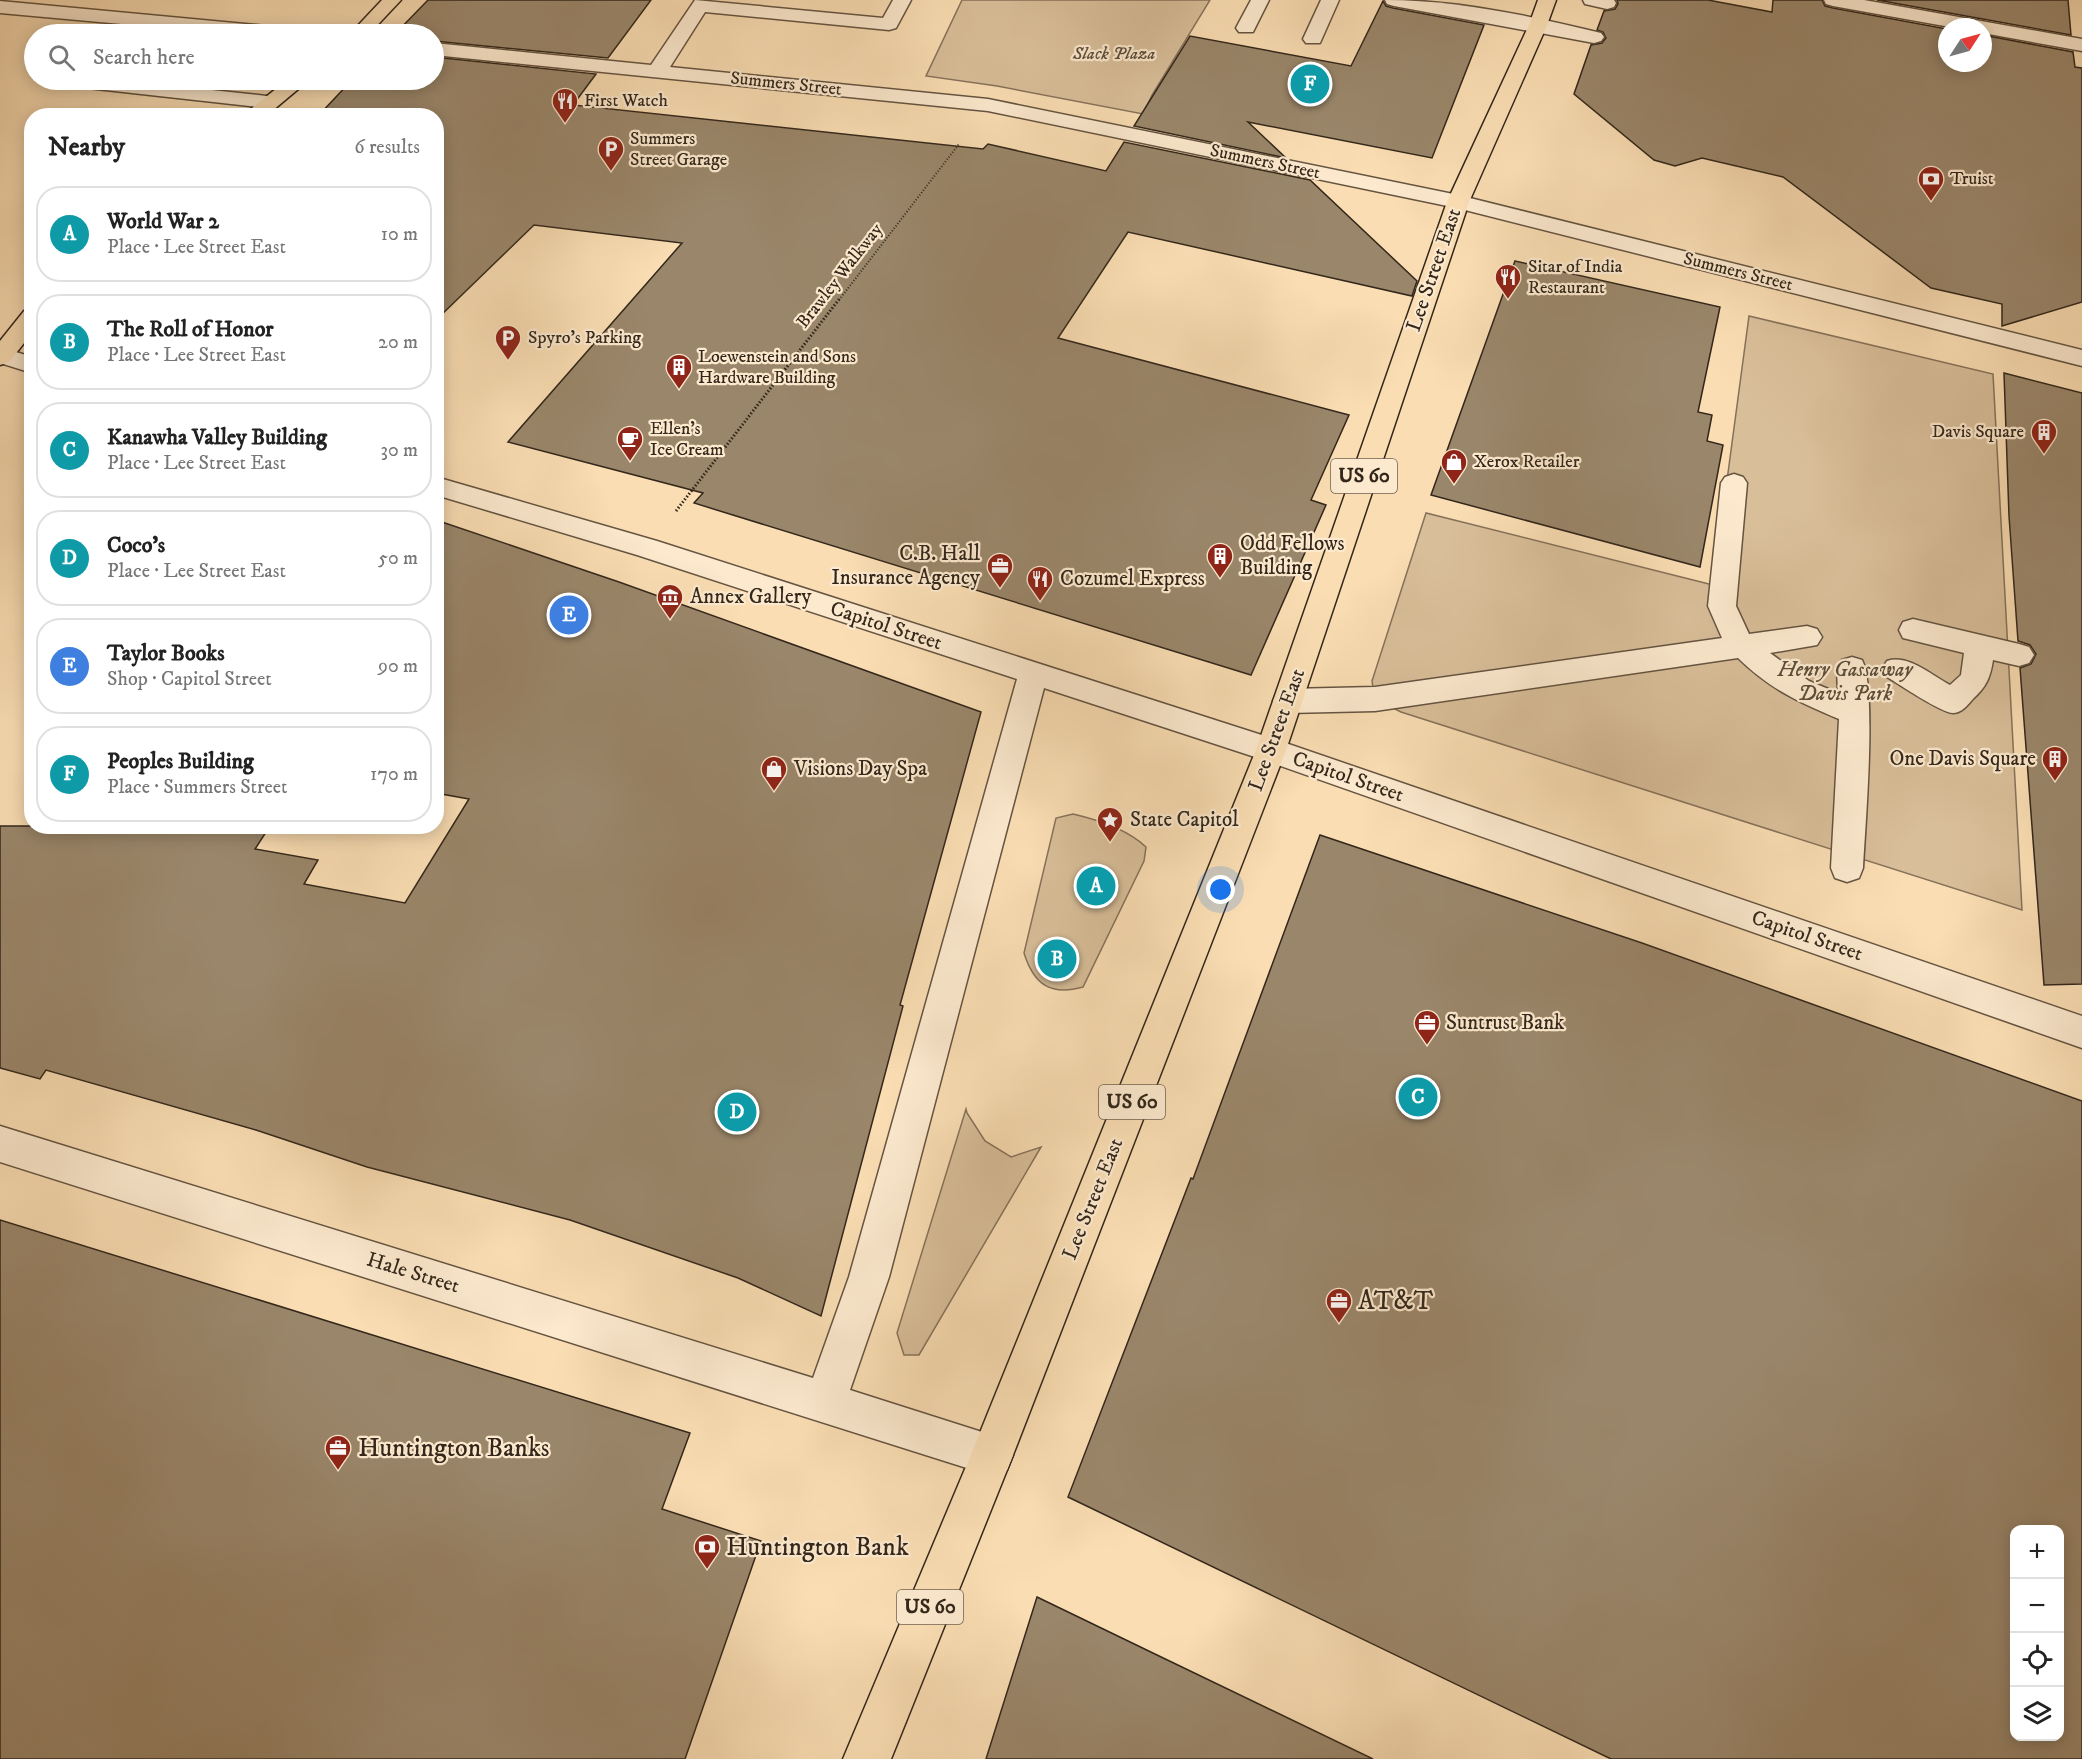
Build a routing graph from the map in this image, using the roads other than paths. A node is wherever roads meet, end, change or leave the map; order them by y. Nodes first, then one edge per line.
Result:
1 (9, 0) edge
2 (392, 0) edge
3 (902, 0) edge
4 (1260, 0) edge
5 (1330, 0) edge
6 (1394, 0) edge
7 (1547, 0) edge
8 (1833, 0) edge
9 (702, 3) edge
10 (0, 7) edge
11 (787, 7) edge
12 (121, 18) junction
13 (1938, 19) edge
14 (114, 24) edge
15 (184, 24) edge
16 (369, 24) edge
17 (1538, 25) junction
18 (1246, 28) dead end
19 (1992, 29) edge
20 (1594, 37) dead end
21 (1312, 39) dead end
22 (2082, 45) edge
23 (444, 50) edge
24 (657, 71) junction
25 (159, 90) edge
26 (284, 90) edge
27 (267, 102) junction
28 (261, 108) edge
29 (1458, 202) junction
30 (24, 326) edge
31 (0, 356) edge
32 (2082, 358) edge
33 (24, 362) edge
34 (1734, 483) dead end
35 (444, 488) edge
36 (1913, 630) dead end
37 (1807, 638) dead end
38 (1744, 646) junction
39 (1980, 646) junction
40 (2019, 655) dead end
41 (1852, 668) dead end
42 (1897, 669) dead end
43 (1033, 673) junction
44 (1288, 701) junction
45 (1854, 713) junction
46 (1271, 750) junction
47 (1846, 868) dead end
48 (2082, 1032) edge
49 (0, 1144) edge
50 (825, 1401) junction
51 (992, 1455) junction
52 (867, 1759) edge

1 - 10 street
2 - 16 main road
3 - 11 street
4 - 18 street
5 - 21 street
6 - 17 street
7 - 17 main road, Lee Street East / US 60
8 - 13 street
9 - 11 street
9 - 24 street
10 - 12 street
12 - 14 street
12 - 15 street
17 - 20 street
17 - 29 main road, Lee Street East / US 60
19 - 22 street
23 - 24 street, Summers Street
24 - 29 street, Summers Street
25 - 27 street
26 - 27 main road
27 - 28 main road
29 - 32 street, Summers Street
29 - 44 main road, Lee Street East / US 60
30 - 31 main road
31 - 33 street
34 - 38 street
35 - 43 street, Capitol Street
36 - 39 street
37 - 38 street
38 - 44 street
38 - 45 street
39 - 40 street
39 - 42 street
41 - 45 street
43 - 46 street, Capitol Street
43 - 50 street
44 - 46 main road, Lee Street East / US 60
45 - 47 street
46 - 48 street, Capitol Street
46 - 51 main road, Lee Street East / US 60
49 - 50 street, Hale Street
50 - 51 street
51 - 52 main road, Lee Street East / US 60

